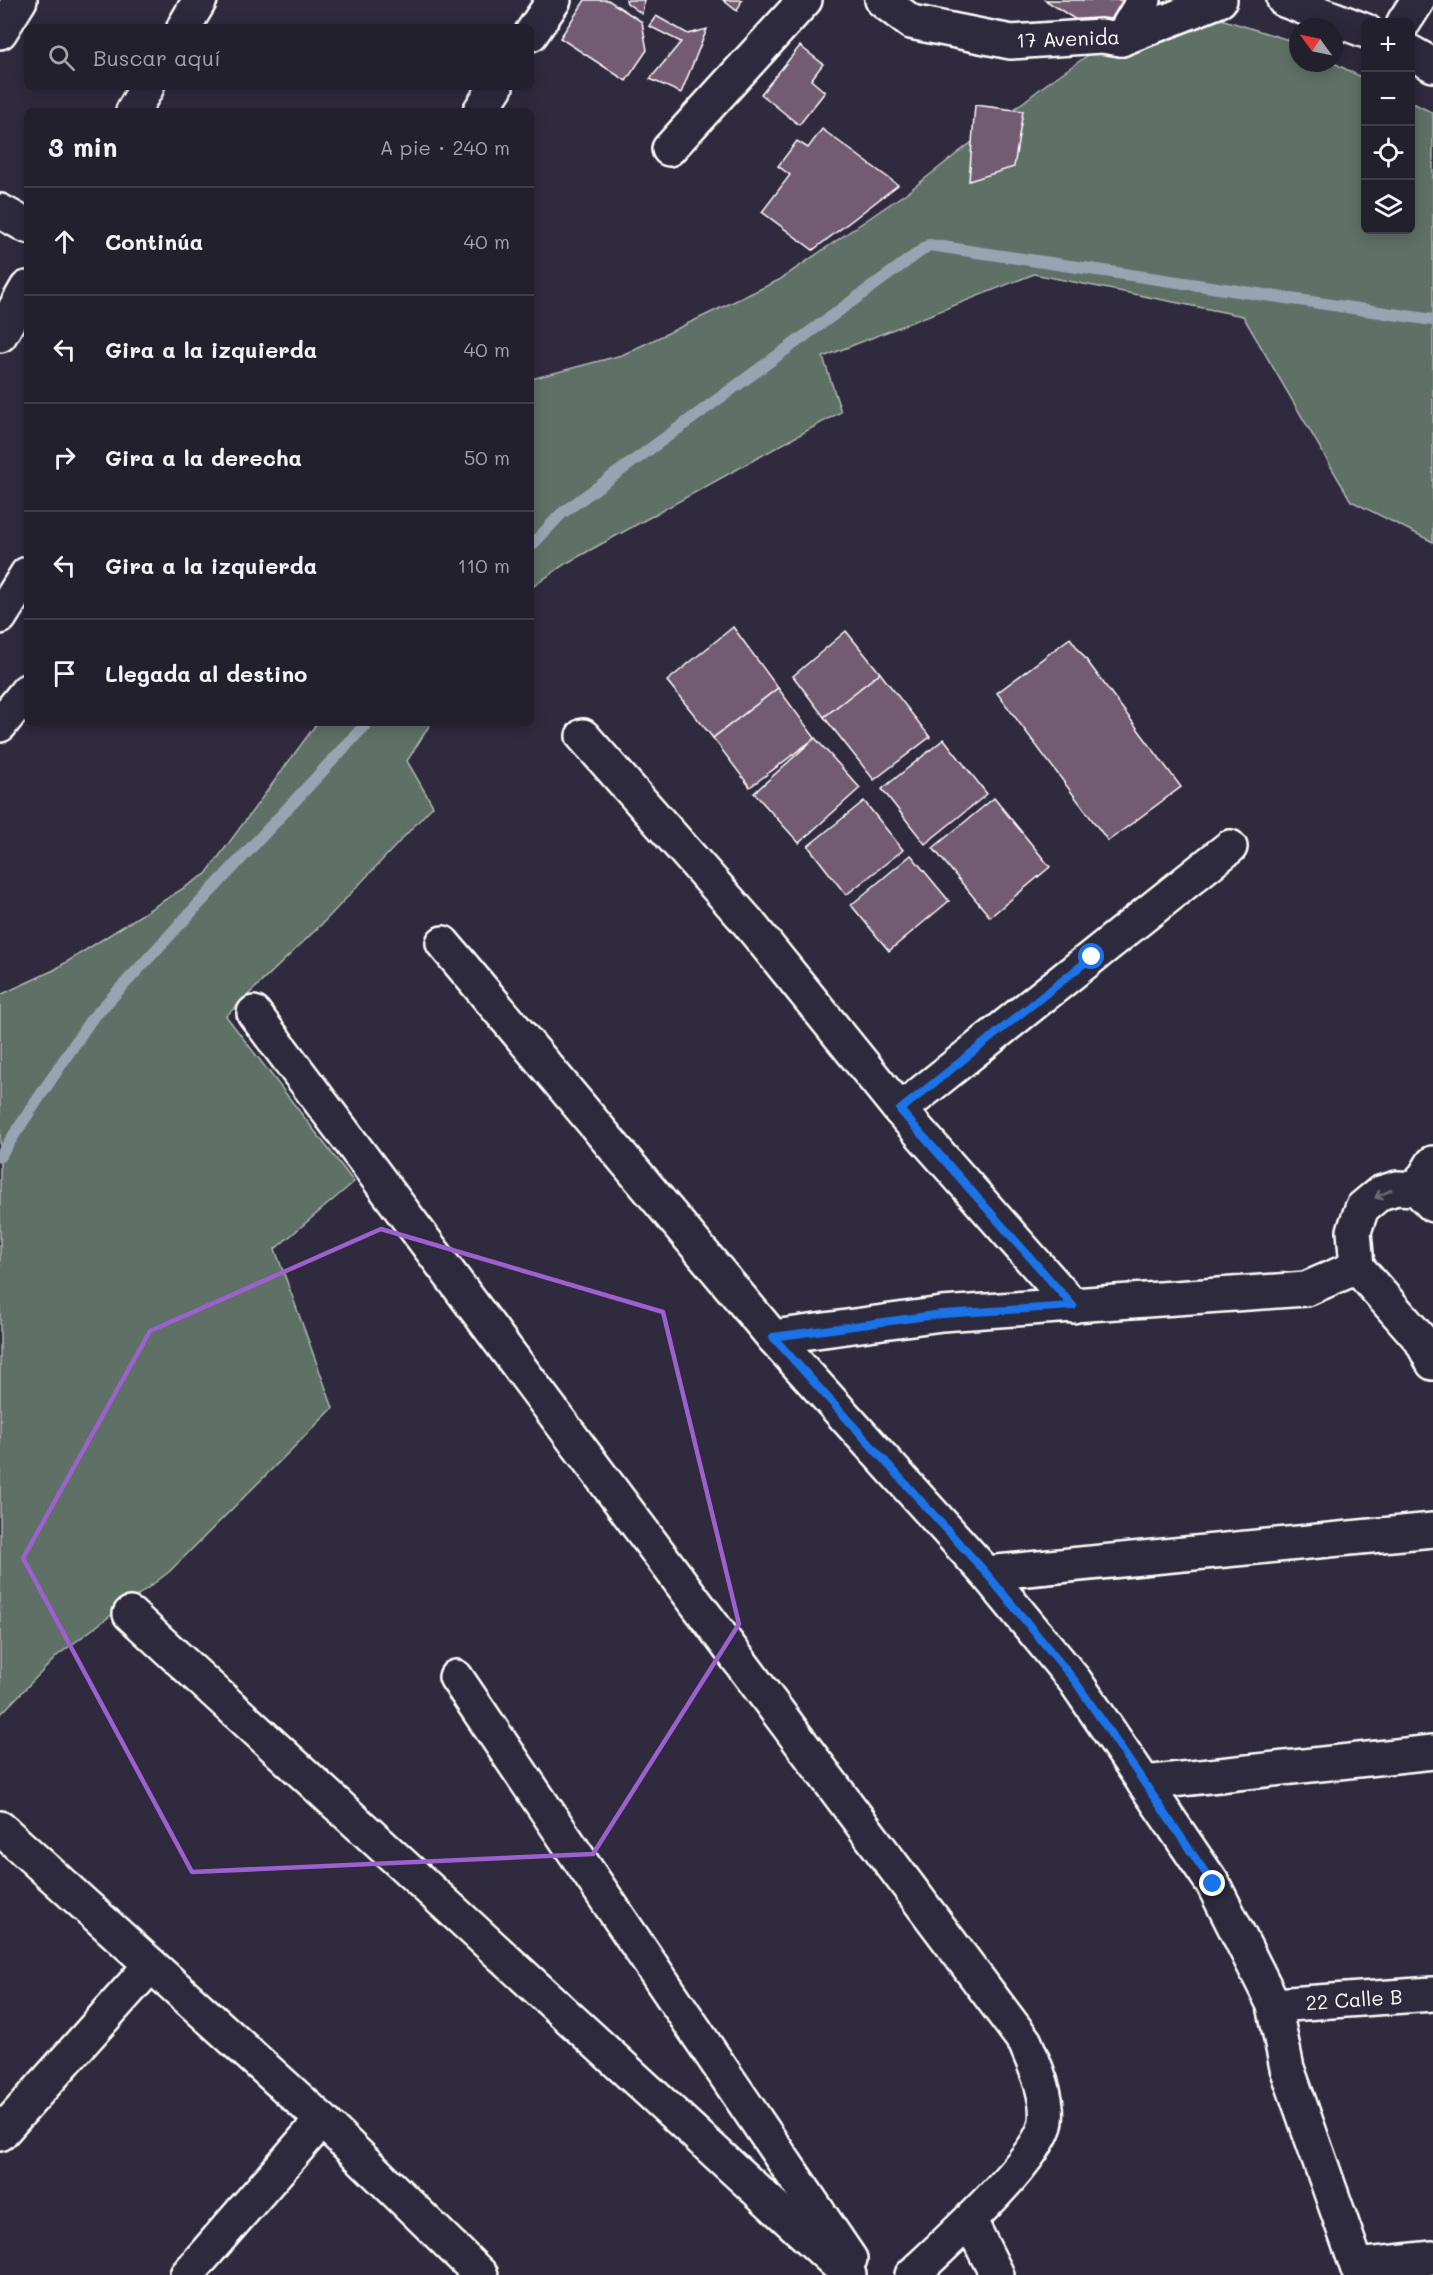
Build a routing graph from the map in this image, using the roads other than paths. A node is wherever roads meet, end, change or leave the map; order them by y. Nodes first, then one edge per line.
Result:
1 (20, 0) edge
2 (200, 0) edge
3 (554, 0) edge
4 (805, 0) edge
5 (882, 0) edge
6 (1144, 0) edge
7 (1220, 0) edge
8 (1284, 0) edge
9 (1418, 0) edge
10 (1407, 18) edge
11 (186, 24) edge
12 (1361, 29) edge
13 (534, 30) edge
14 (0, 32) edge
15 (1120, 39) junction
16 (1415, 55) edge
17 (1433, 65) edge
18 (145, 90) edge
19 (494, 90) edge
20 (135, 108) edge
21 (482, 108) edge
22 (669, 149) dead end
23 (0, 211) edge
24 (24, 224) edge
25 (24, 293) edge
26 (0, 335) edge
27 (24, 579) edge
28 (0, 617) edge
29 (24, 695) edge
30 (0, 725) edge
31 (583, 736) dead end
32 (1230, 847) dead end
33 (443, 943) dead end
34 (254, 1014) dead end
35 (900, 1110) junction
36 (1428, 1186) edge
37 (1358, 1267) junction
38 (1073, 1306) junction
39 (773, 1337) junction
40 (1433, 1363) edge
41 (1433, 1530) edge
42 (986, 1573) junction
43 (130, 1614) dead end
44 (456, 1677) dead end
45 (1433, 1752) edge
46 (1144, 1783) junction
47 (0, 1828) edge
48 (151, 1965) junction
49 (1433, 1994) edge
50 (1274, 2005) junction
51 (322, 2120) junction
52 (0, 2134) edge
53 (970, 2221) junction
54 (1433, 2258) edge
55 (1359, 2270) edge
56 (187, 2275) edge
57 (481, 2275) edge
58 (849, 2275) edge
59 (861, 2275) edge
60 (912, 2275) edge
61 (997, 2275) edge

1 - 14 street
2 - 11 street
3 - 13 street
4 - 22 street
5 - 15 street, 17 Avenida
6 - 15 street
7 - 15 street, 17 Avenida
8 - 12 street
9 - 10 street
16 - 17 street
18 - 20 street
19 - 21 street
23 - 24 street
25 - 26 street
27 - 28 street
29 - 30 street
31 - 35 street
32 - 35 street
33 - 39 street
34 - 53 street
35 - 38 street
36 -> 37 street
37 - 38 street
37 - 40 street
38 - 39 street
39 - 42 street
41 - 42 street
42 - 46 street
43 - 58 street
44 - 59 street
45 - 46 street
46 - 50 street
47 - 48 street
48 - 51 street
48 - 52 street
49 - 50 street, 22 Calle B
50 - 55 street
51 - 56 street
51 - 57 street
53 - 60 street
53 - 61 street
54 - 55 street

